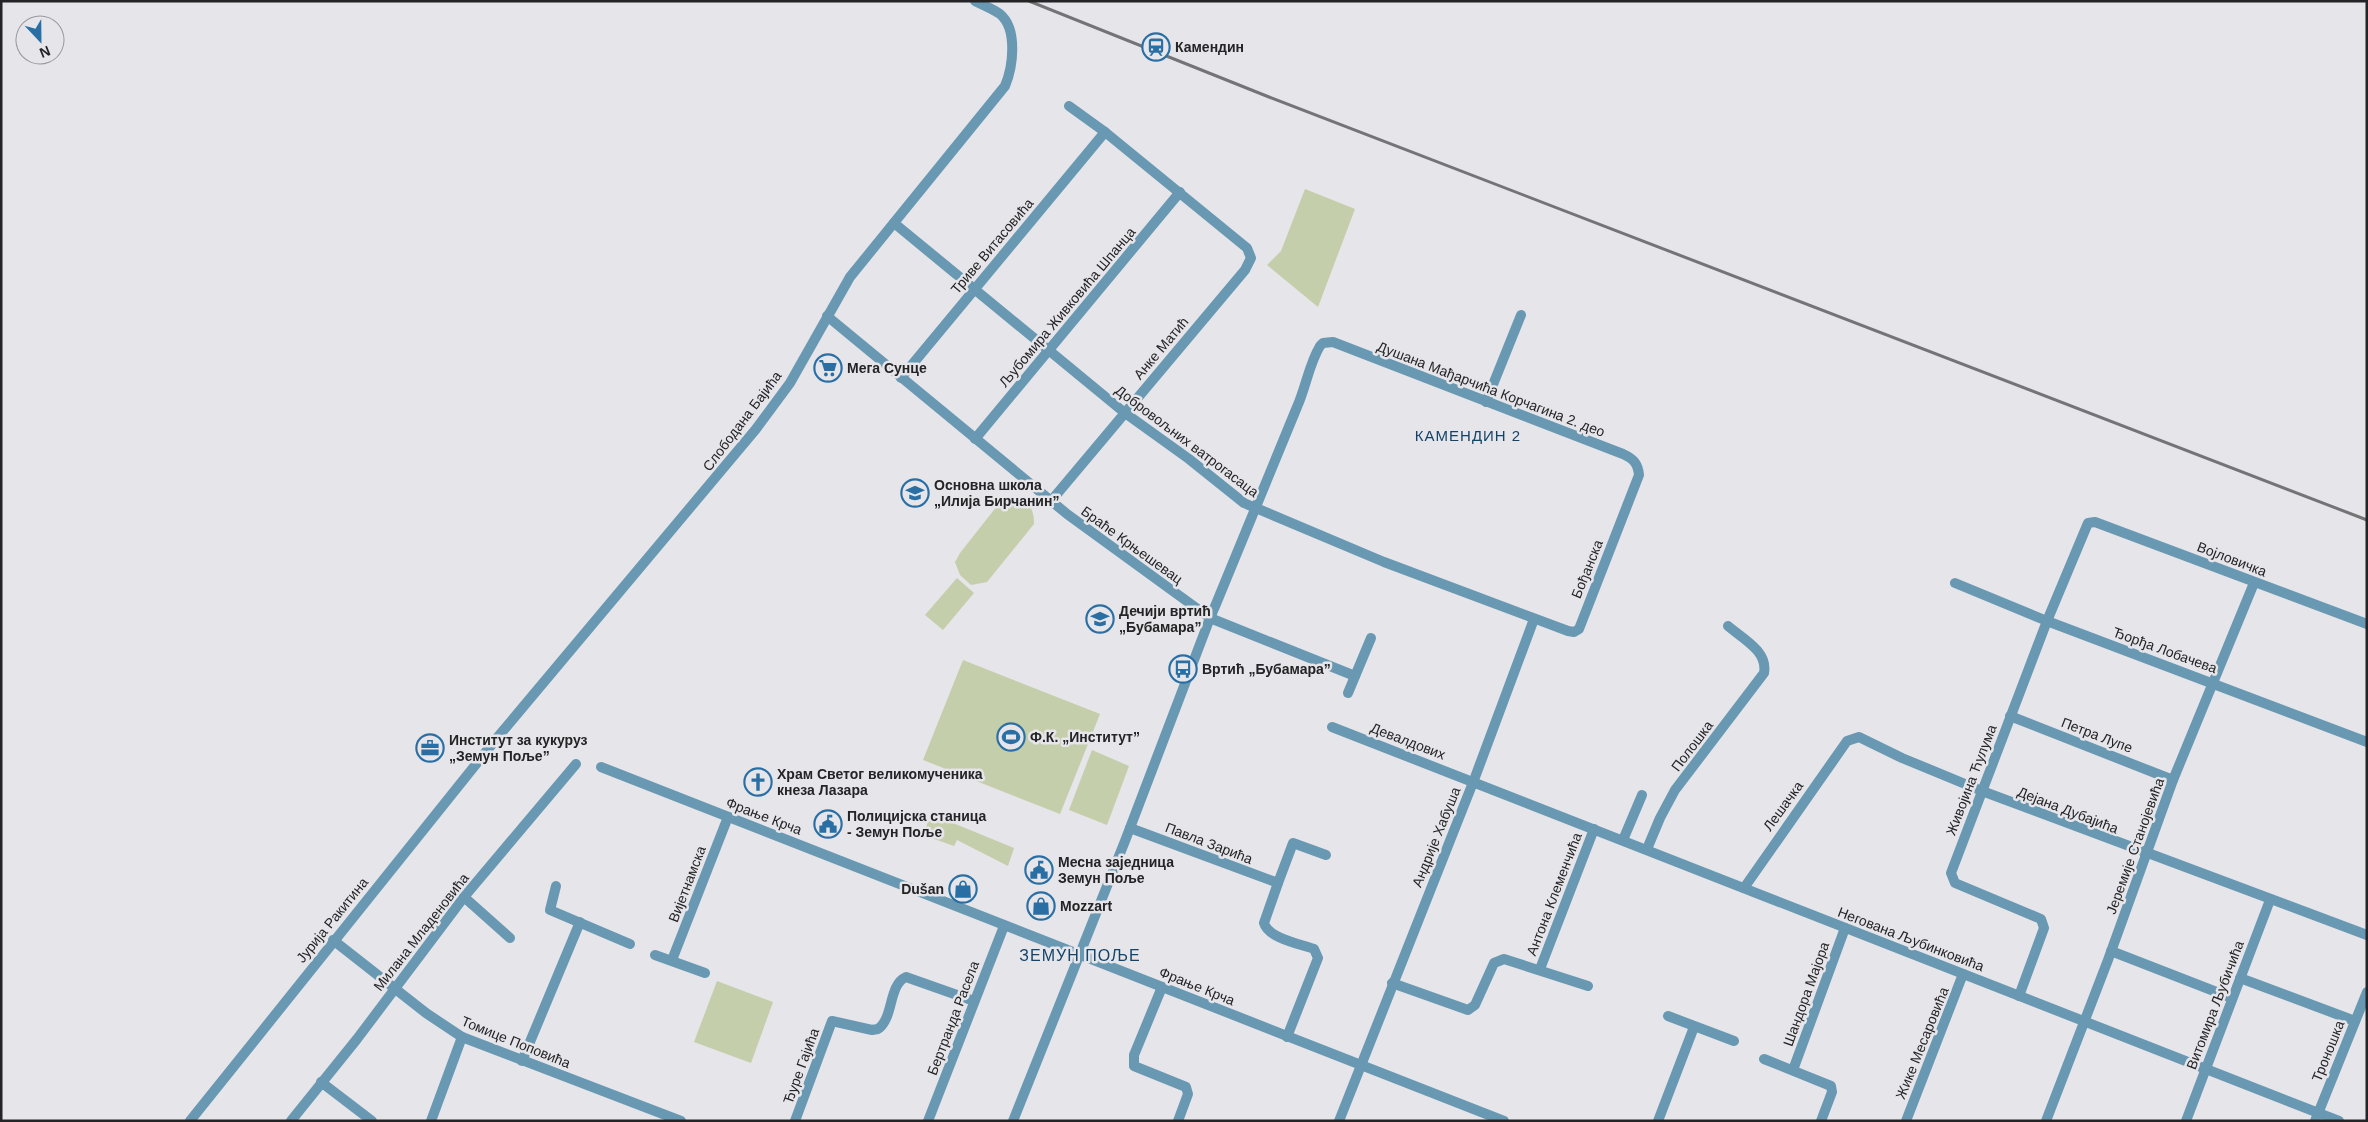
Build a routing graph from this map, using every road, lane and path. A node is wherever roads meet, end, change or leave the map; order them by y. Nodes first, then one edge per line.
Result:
1 (975, 1) edge
2 (1069, 106) dead end
3 (1105, 132) junction
4 (1180, 192) junction
5 (894, 223) junction
6 (974, 289) junction
7 (1521, 315) dead end
8 (827, 316) junction
9 (1048, 352) junction
10 (901, 378) junction
11 (1486, 402) junction
12 (1124, 413) junction
13 (975, 439) junction
14 (1638, 475) joint
15 (1051, 501) junction
16 (1255, 508) junction
17 (2088, 523) joint
18 (1955, 583) dead end
19 (2254, 583) junction
20 (1210, 618) junction
21 (1534, 619) junction
22 (2047, 621) junction
23 (2367, 624) edge
24 (1728, 626) dead end
25 (1371, 638) dead end
26 (1355, 676) junction
27 (2215, 683) junction
28 (1348, 693) dead end
29 (2010, 716) junction
30 (1332, 727) dead end
31 (497, 738) joint
32 (1847, 741) joint
33 (2367, 742) edge
34 (576, 764) dead end
35 (601, 767) dead end
36 (1474, 780) junction
37 (2173, 780) junction
38 (1982, 791) junction
39 (1642, 795) dead end
40 (728, 817) junction
41 (1130, 828) junction
42 (1594, 829) junction
43 (1623, 840) junction
44 (1647, 849) junction
45 (2146, 854) junction
46 (1326, 855) dead end
47 (1278, 883) junction
48 (556, 886) dead end
49 (1744, 888) junction
50 (464, 897) junction
51 (2270, 900) junction
52 (580, 922) junction
53 (1004, 926) junction
54 (1845, 928) junction
55 (2367, 936) edge
56 (510, 938) dead end
57 (333, 940) junction
58 (630, 944) dead end
59 (2111, 951) junction
60 (655, 955) dead end
61 (1078, 955) junction
62 (672, 960) junction
63 (1540, 969) junction
64 (705, 973) dead end
65 (1964, 974) junction
66 (2240, 978) junction
67 (1392, 983) junction
68 (1588, 986) dead end
69 (1162, 987) junction
70 (394, 988) junction
71 (2367, 992) edge
72 (2019, 996) junction
73 (2232, 998) junction
74 (974, 1001) junction
75 (1668, 1016) dead end
76 (2085, 1021) junction
77 (2355, 1021) junction
78 (1694, 1027) junction
79 (462, 1037) junction
80 (1287, 1037) junction
81 (1734, 1041) dead end
82 (1764, 1059) dead end
83 (522, 1061) junction
84 (1361, 1065) junction
85 (2206, 1068) junction
86 (1793, 1070) junction
87 (322, 1082) junction
88 (2316, 1117) edge
89 (190, 1121) edge
90 (291, 1121) edge
91 (372, 1121) edge
92 (431, 1121) edge
93 (681, 1121) edge
94 (796, 1121) edge
95 (928, 1121) edge
96 (1012, 1121) edge
97 (1178, 1121) edge
98 (1339, 1121) edge
99 (1504, 1121) edge
100 (1658, 1121) edge
101 (1821, 1121) edge
102 (1906, 1121) edge
103 (2046, 1121) edge
104 (2186, 1121) edge
105 (2339, 1121) edge

1 - 5 street, Слободана Бајића
2 - 3 street
3 - 4 street
3 - 6 street, Триве Витасовића
4 - 9 street, Љубомира Живковића Шпанца
4 - 12 street, Анке Матић
5 - 6 street, Добровољних ватрогасаца
5 - 8 street, Слободана Бајића
6 - 9 street, Добровољних ватрогасаца
6 - 10 street, Триве Витасовића
7 - 11 street
8 - 10 street, Браће Крњешевац
8 - 31 street, Слободана Бајића
9 - 12 street, Добровољних ватрогасаца
9 - 13 street, Љубомира Живковића Шпанца
10 - 13 street, Браће Крњешевац
11 - 14 street, Душана Мађарчића Корчагина 2. део
11 - 16 street, Душана Мађарчића Корчагина 2. део
12 - 15 street, Анке Матић
12 - 16 street, Добровољних ватрогасаца
13 - 15 street, Браће Крњешевац
14 - 21 street, Бођанска
15 - 20 street, Браће Крњешевац
16 - 20 street
16 - 21 street, Добровољних ватрогасаца
17 - 19 street, Војловичка
17 - 22 street, Живојина Ћулума
18 - 22 street, Ђорђа Лобачева
19 - 23 street, Војловичка
19 - 27 street, Јеремије Станојевића
20 - 26 street, Браће Крњешевац
20 - 41 street
21 - 36 street, Андрије Хабуша
22 - 27 street, Ђорђа Лобачева
22 - 29 street, Живојина Ћулума
24 - 44 street, Полошка
25 - 26 street
26 - 28 street
27 - 33 street, Ђорђа Лобачева
27 - 37 street, Јеремије Станојевића
29 - 37 street, Петра Лупе
29 - 38 street, Живојина Ћулума
30 - 36 street, Девалдових
31 - 57 street, Јурија Ракитина
32 - 38 street, Дејана Дубајића
32 - 49 street, Лешачка
34 - 50 street, Милана Младеновића
35 - 40 street, Фрање Крча
36 - 42 street, Негована Љубинковића
36 - 67 street, Андрије Хабуша
37 - 45 street, Јеремије Станојевића
38 - 45 street, Дејана Дубајића
38 - 72 street, Живојина Ћулума
39 - 43 street
40 - 53 street, Фрање Крча
40 - 62 street, Вијетнамска
41 - 47 street, Павла Зарића
41 - 61 street
42 - 43 street, Негована Љубинковића
42 - 63 street, Антона Клеменчића
43 - 44 street, Негована Љубинковића
44 - 49 street, Негована Љубинковића
45 - 51 street, Дејана Дубајића
45 - 59 street, Јеремије Станојевића
46 - 47 street
47 - 80 street
48 - 52 street
49 - 54 street, Негована Љубинковића
50 - 56 street
50 - 70 street, Милана Младеновића
51 - 55 street, Дејана Дубајића
51 - 66 street, Витомира Љубичића
52 - 58 street
52 - 83 street
53 - 61 street, Фрање Крча
53 - 74 street, Бертранда Расела
54 - 65 street, Негована Љубинковића
54 - 86 street, Шандора Мајора
57 - 70 street, Томице Поповића
57 - 89 street, Јурија Ракитина
59 - 73 street
59 - 76 street, Јеремије Станојевића
60 - 62 street
61 - 69 street, Фрање Крча
61 - 96 street
62 - 64 street
63 - 67 street, Антона Клеменчића
63 - 68 street, Антона Клеменчића
65 - 72 street, Негована Љубинковића
65 - 102 street, Жике Месаровића
66 - 73 street, Витомира Љубичића
66 - 77 street
67 - 84 street, Андрије Хабуша
69 - 80 street, Фрање Крча
69 - 97 street
70 - 79 street, Томице Поповића
70 - 87 street, Милана Младеновића
71 - 77 street, Троношка
72 - 76 street, Негована Љубинковића
73 - 85 street, Витомира Љубичића
74 - 94 street, Ђуре Гајића
74 - 95 street, Бертранда Расела
75 - 78 street
76 - 85 street, Негована Љубинковића
76 - 103 street, Јеремије Станојевића
77 - 88 street, Троношка
78 - 81 street
78 - 100 street
79 - 83 street, Томице Поповића
79 - 92 street
80 - 84 street, Фрање Крча
82 - 86 street, Шандора Мајора
83 - 93 street, Томице Поповића
84 - 98 street, Андрије Хабуша
84 - 99 street, Фрање Крча
85 - 88 street, Негована Љубинковића
85 - 104 street, Витомира Љубичића
86 - 101 street, Шандора Мајора
87 - 90 street, Милана Младеновића
87 - 91 street
88 - 105 street, Негована Љубинковића

